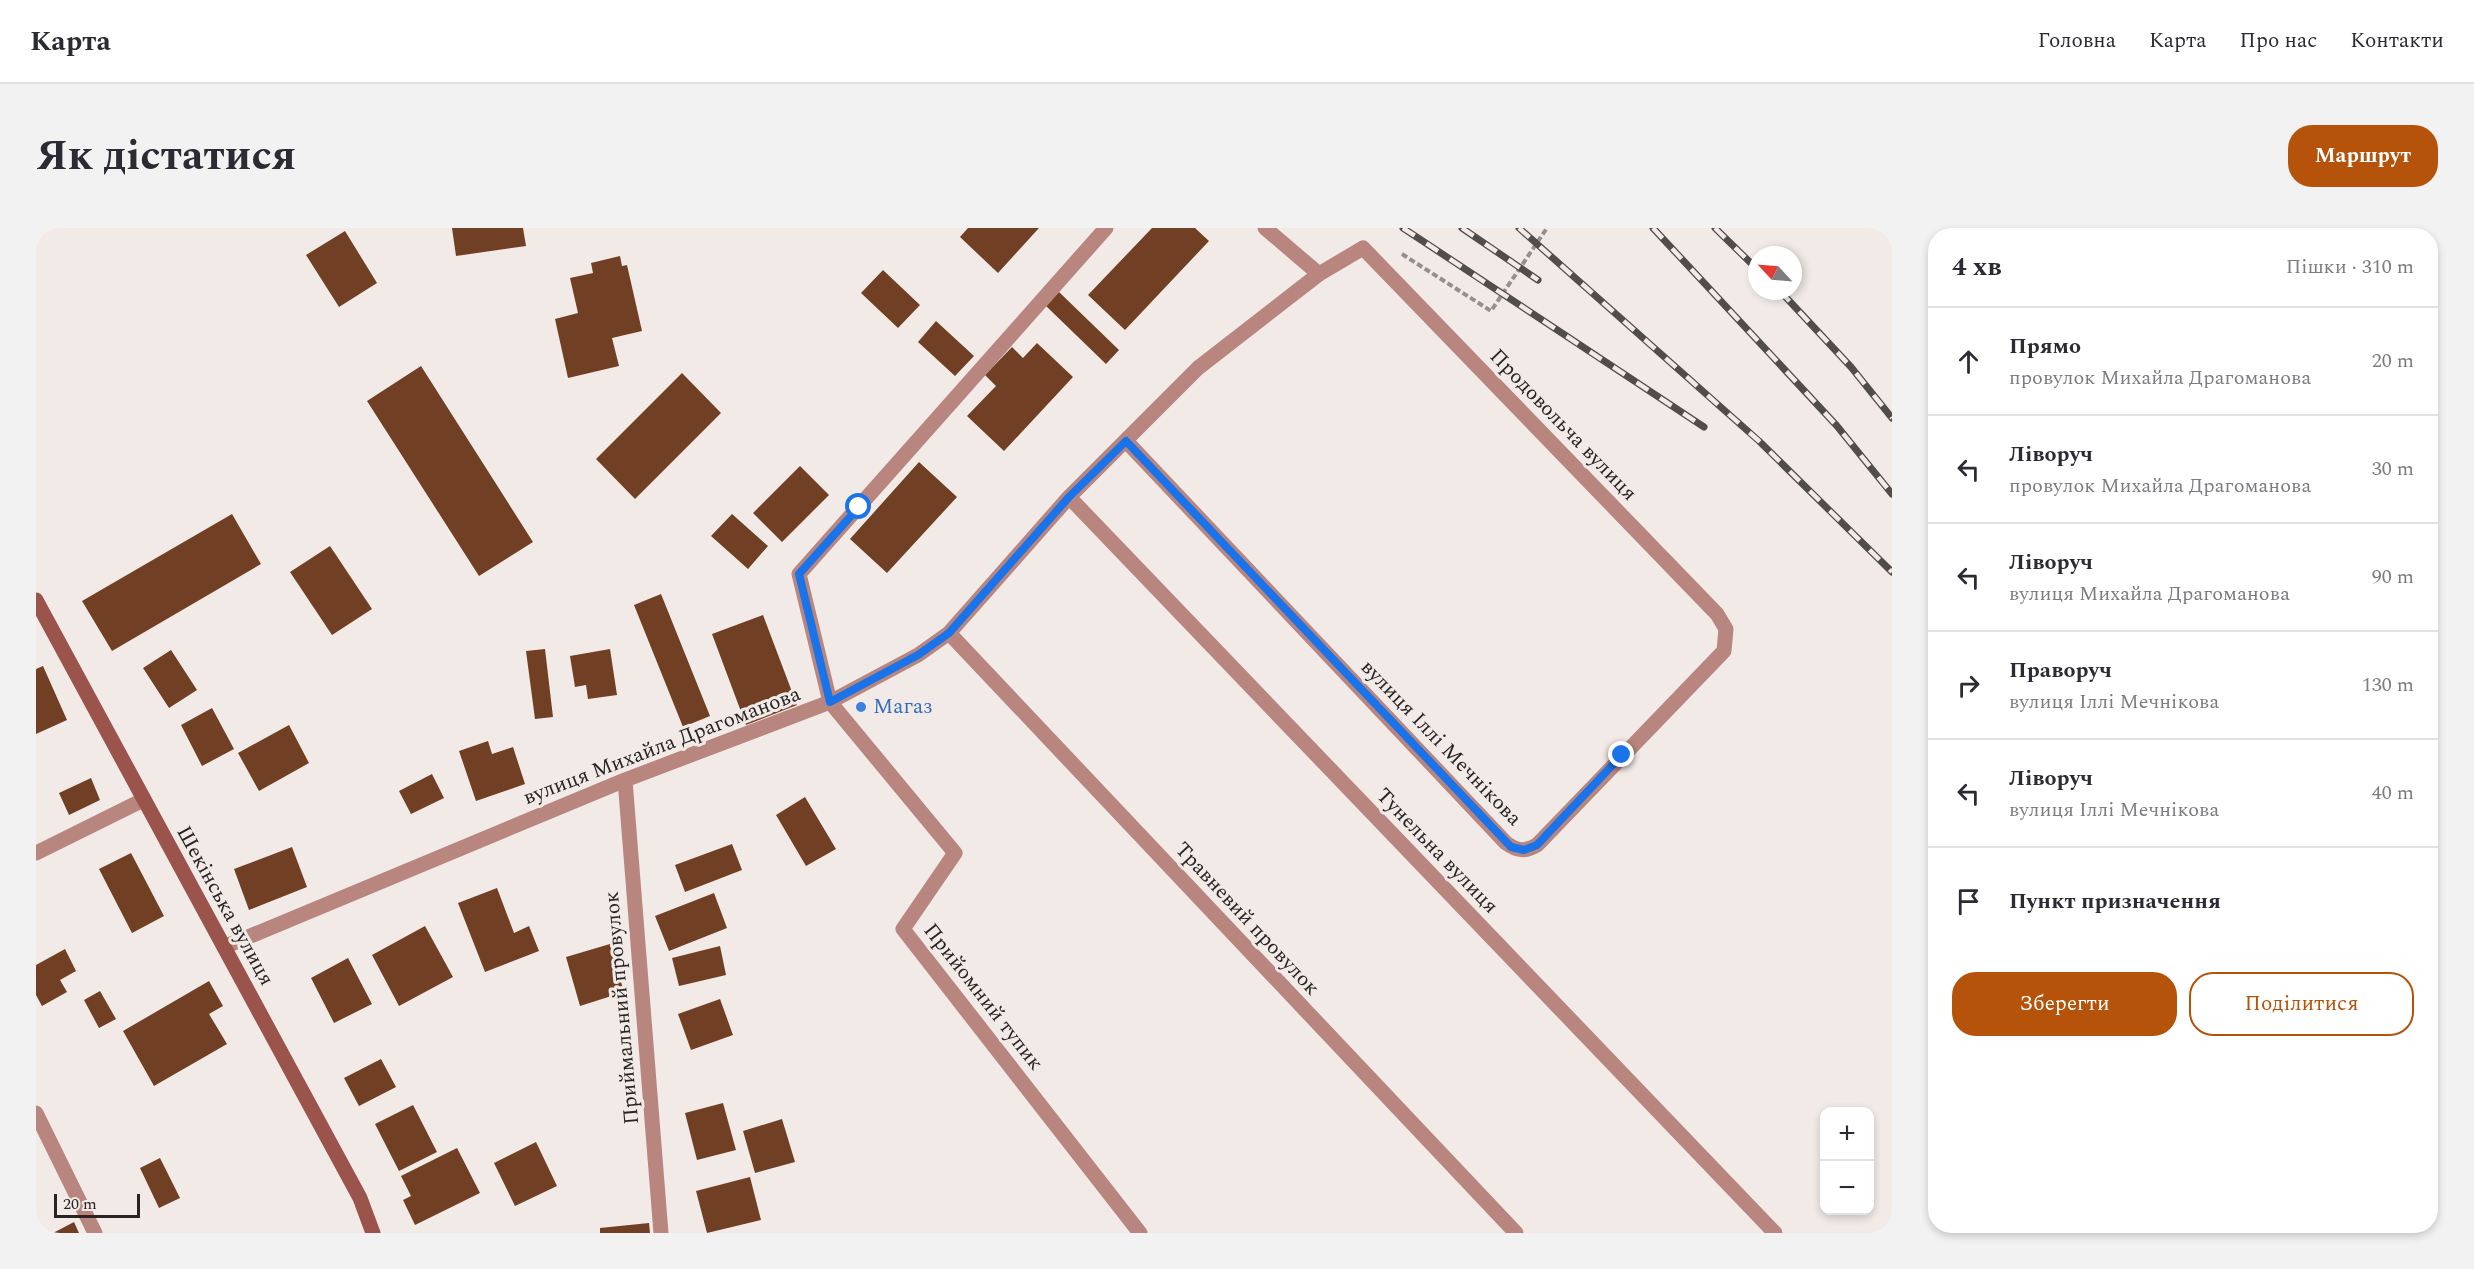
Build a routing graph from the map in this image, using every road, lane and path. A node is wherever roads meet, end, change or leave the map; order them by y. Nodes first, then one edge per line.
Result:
1 (1106, 228) edge
2 (1265, 228) edge
3 (1547, 228) edge
4 (1363, 248) joint
5 (1397, 251) dead end
6 (1319, 274) junction
7 (1126, 441) junction
8 (1069, 497) junction
9 (36, 600) edge
10 (949, 633) junction
11 (1726, 636) joint
12 (830, 702) junction
13 (625, 780) junction
14 (143, 800) junction
15 (36, 853) edge
16 (224, 947) junction
17 (36, 1113) edge
18 (94, 1233) edge
19 (373, 1233) edge
20 (661, 1233) edge
21 (1140, 1233) edge
22 (1516, 1233) edge
23 (1776, 1233) edge

1 - 12 street
2 - 6 street
3 - 5 path
4 - 6 street, вулиця Михайла Драгоманова
4 - 11 street, Продовольча вулиця
6 - 7 street, вулиця Михайла Драгоманова
7 - 8 street, вулиця Михайла Драгоманова
7 - 11 street, вулиця Іллі Мечнікова
8 - 10 street, вулиця Михайла Драгоманова
8 - 23 street, Тунельна вулиця
9 - 14 main road, Шекінська вулиця
10 - 12 street, вулиця Михайла Драгоманова
10 - 22 street, Травневий провулок
12 - 13 street, вулиця Михайла Драгоманова
12 - 21 street, Прийомний тупик
13 - 16 street, вулиця Михайла Драгоманова
13 - 20 street, Приймальний провулок
14 - 15 street
14 - 16 main road, Шекінська вулиця
16 - 19 main road, Шекінська вулиця
17 - 18 street

